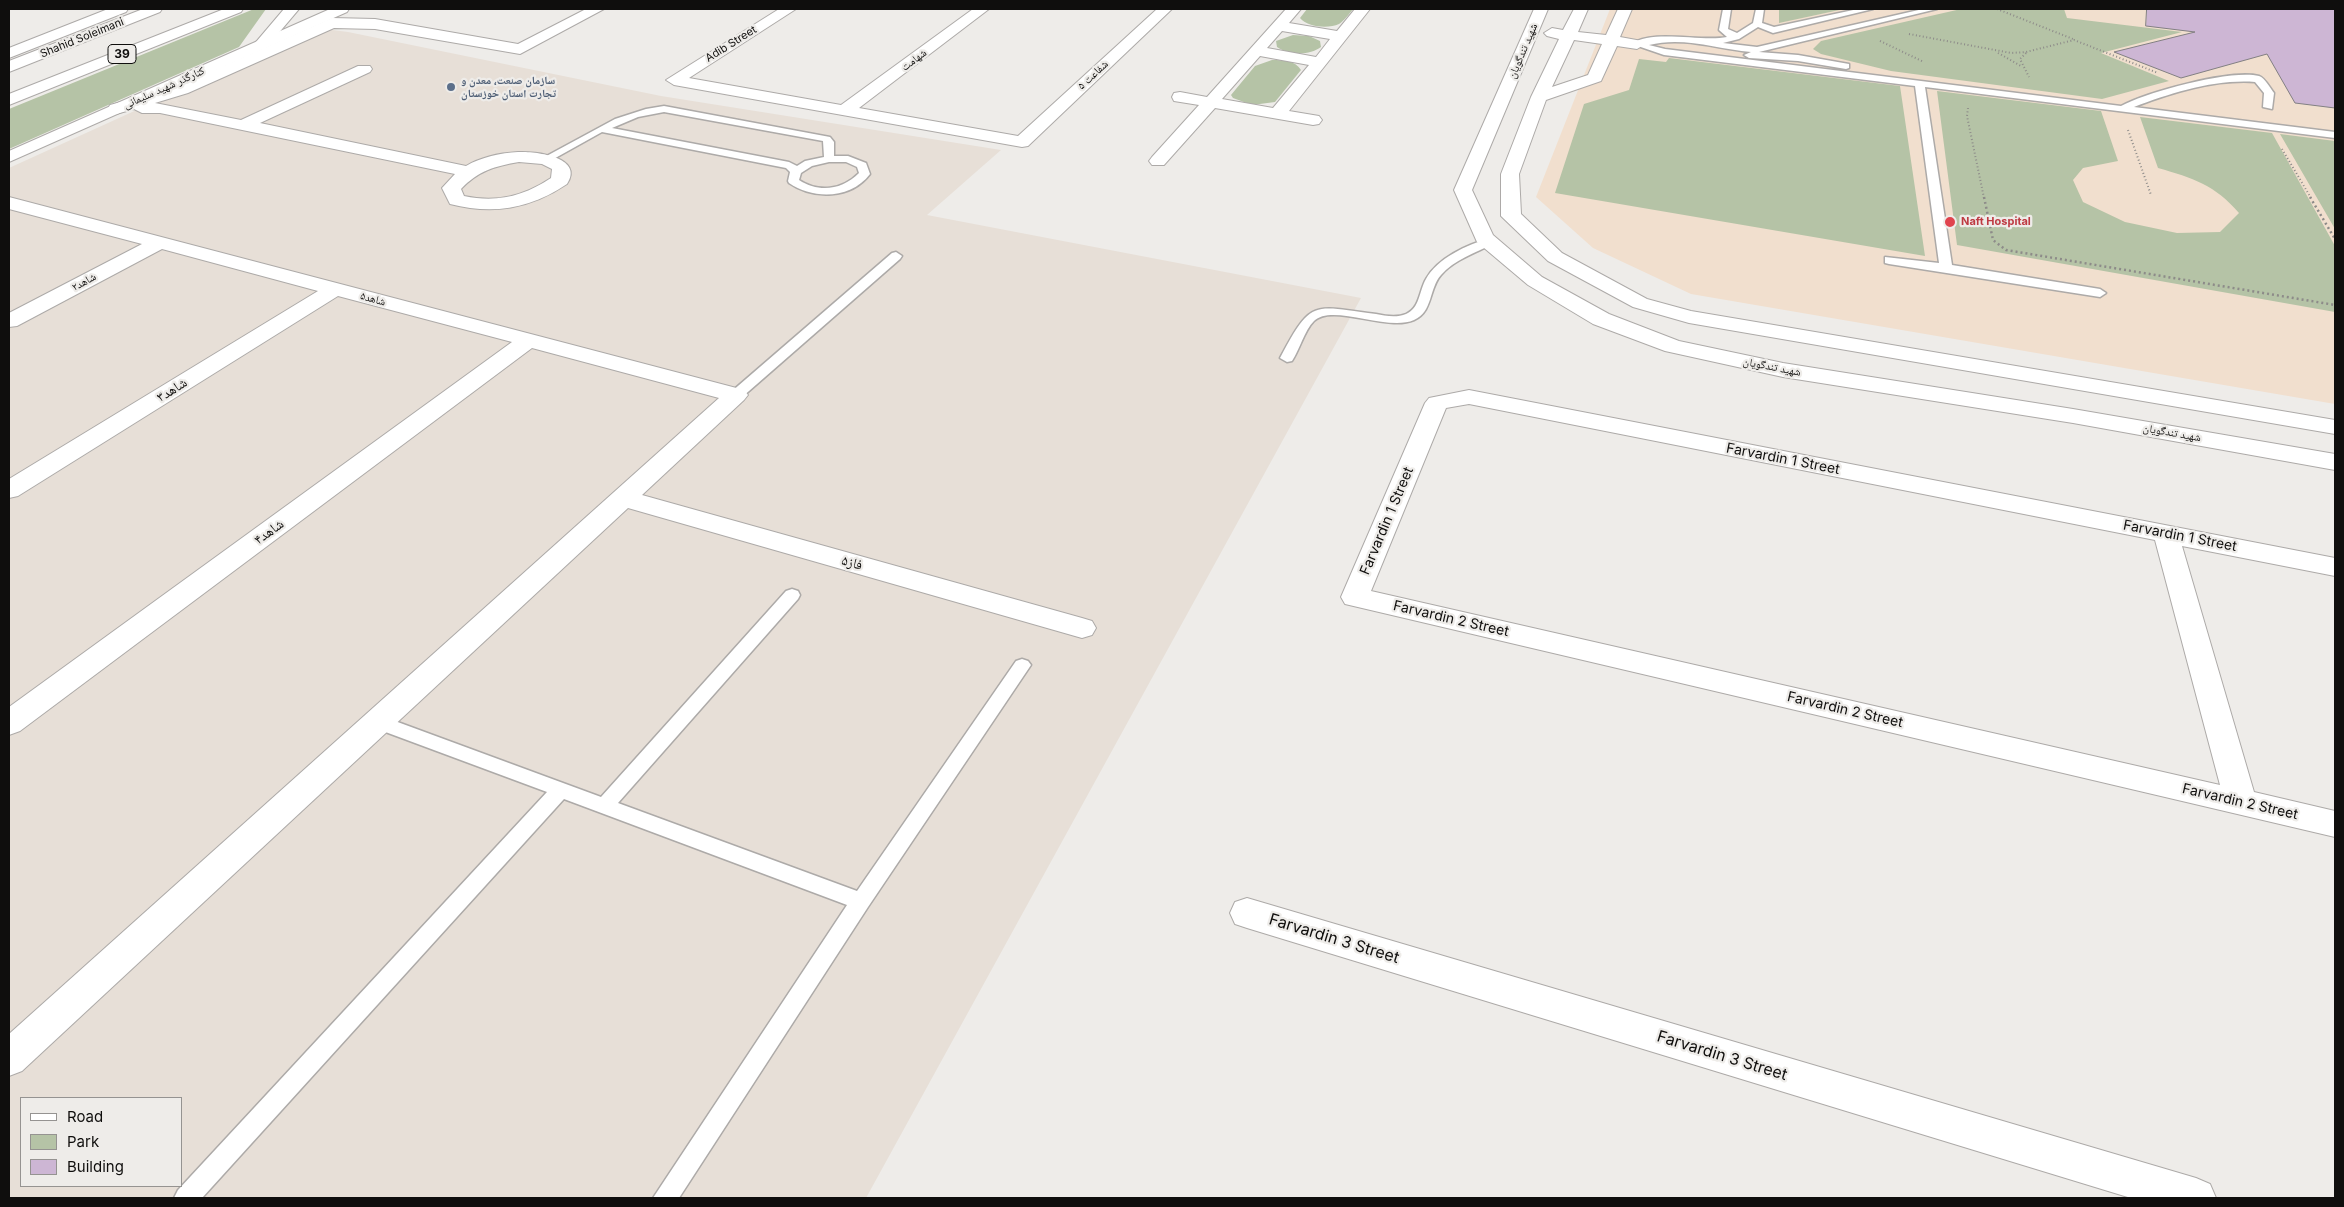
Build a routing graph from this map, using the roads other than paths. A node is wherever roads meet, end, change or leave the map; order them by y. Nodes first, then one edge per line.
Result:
1 (121, 9) edge
2 (155, 9) edge
3 (236, 9) edge
4 (292, 9) edge
5 (342, 9) edge
6 (597, 9) edge
7 (789, 9) edge
8 (960, 9) edge
9 (982, 9) edge
10 (1294, 9) edge
11 (1363, 9) edge
12 (1541, 9) edge
13 (1581, 9) edge
14 (1624, 9) edge
15 (1727, 9) edge
16 (1760, 9) edge
17 (1869, 9) edge
18 (1934, 9) edge
19 (1157, 10) edge
20 (400, 12) dead end
21 (375, 24) junction
22 (1758, 24) junction
23 (1278, 26) junction
24 (1532, 30) junction
25 (1569, 35) junction
26 (1341, 36) junction
27 (1738, 36) junction
28 (1665, 39) junction
29 (1611, 41) junction
30 (1712, 43) junction
31 (1637, 44) junction
32 (261, 45) junction
33 (1256, 51) junction
34 (1664, 52) junction
35 (9, 53) edge
36 (1320, 62) junction
37 (9, 66) edge
38 (364, 69) dead end
39 (1920, 84) junction
40 (1180, 96) dead end
41 (1539, 98) junction
42 (9, 100) edge
43 (1211, 102) junction
44 (825, 107) junction
45 (2268, 107) dead end
46 (2121, 108) junction
47 (116, 109) junction
48 (846, 110) junction
49 (1277, 114) junction
50 (1313, 120) dead end
51 (243, 125) junction
52 (601, 129) junction
53 (2335, 135) edge
54 (9, 157) edge
55 (546, 158) junction
56 (829, 159) junction
57 (1158, 161) dead end
58 (1472, 169) junction
59 (466, 171) junction
60 (796, 171) junction
61 (1510, 174) junction
62 (9, 203) edge
63 (1489, 242) junction
64 (159, 243) junction
65 (896, 256) dead end
66 (1889, 260) dead end
67 (1946, 268) junction
68 (336, 289) junction
69 (2100, 293) dead end
70 (1689, 317) junction
71 (9, 322) edge
72 (529, 340) junction
73 (1673, 346) junction
74 (1287, 358) dead end
75 (736, 395) junction
76 (2335, 428) edge
77 (2335, 462) edge
78 (9, 490) edge
79 (623, 498) junction
80 (2166, 534) junction
81 (2335, 567) edge
82 (792, 595) dead end
83 (1355, 597) joint
84 (1082, 628) dead end
85 (1022, 665) dead end
86 (378, 722) junction
87 (9, 723) edge
88 (561, 790) junction
89 (2241, 802) junction
90 (604, 806) junction
91 (2335, 824) edge
92 (861, 901) junction
93 (1247, 913) dead end
94 (9, 1058) edge
95 (186, 1198) edge
96 (665, 1198) edge
97 (2196, 1198) edge

1 - 35 main road
2 - 37 main road, Shahid Soleimani / 39
3 - 42 main road, 39
4 - 32 main road
5 - 32 main road, کنارگذر شهید سلیمانی
6 - 21 main road
7 - 44 main road, Adib Street
8 - 44 main road, شهامت
9 - 48 main road, شهامت
10 - 23 main road
11 - 26 main road
12 - 24 main road, شهید تندگویان
13 - 25 main road
14 - 29 main road
15 - 27 lane
16 - 22 lane
17 - 22 lane
18 - 30 lane
19 - 48 main road, شفاعت ۵
20 - 21 main road
21 - 47 main road
22 - 27 lane
23 - 26 main road
23 - 33 main road
24 - 25 main road
24 - 58 main road, شهید تندگویان
25 - 29 main road
25 - 41 main road
26 - 36 main road
27 - 30 lane
28 - 30 lane
28 - 31 lane
28 - 34 lane
29 - 31 main road
29 - 41 main road
31 - 34 lane
32 - 47 main road, کنارگذر شهید سلیمانی
33 - 36 main road
33 - 43 main road
34 - 39 lane
36 - 49 main road
38 - 51 main road
39 - 46 lane
39 - 67 lane
40 - 43 main road
41 - 61 main road
43 - 49 main road
43 - 57 main road
44 - 48 main road
45 - 46 lane
46 - 53 lane
47 - 51 main road
47 - 54 main road, کنارگذر شهید سلیمانی
49 - 50 main road
51 - 59 main road
52 - 55 lane
52 - 56 lane
52 - 60 lane
55 - 59 main road
55 - 59 main road
56 - 60 lane
56 - 60 lane
58 - 61 main road
58 - 63 main road, شهید تندگویان
61 - 70 main road
62 - 64 main road, شاهد۵
63 - 73 main road, شهید تندگویان
63 - 74 lane
64 - 68 main road, شاهد۵
64 - 71 main road, شاهد۲
65 - 75 lane
66 - 67 lane
67 - 69 lane
68 - 72 main road, شاهد۵
68 - 78 main road, شاهد۳
70 - 73 main road
70 - 76 main road
72 - 75 main road, شاهد۵
72 - 87 main road, شاهد۴
73 - 77 main road, شهید تندگویان
75 - 79 main road
79 - 84 main road, فاز۵
79 - 86 main road
80 - 81 main road, Farvardin 1 Street
80 - 83 main road, Farvardin 1 Street
80 - 89 main road
82 - 90 lane
83 - 89 main road, Farvardin 2 Street
85 - 92 lane
86 - 88 lane
86 - 94 main road
88 - 90 lane
88 - 95 lane
89 - 91 main road, Farvardin 2 Street
90 - 92 lane
92 - 96 lane
93 - 97 main road, Farvardin 3 Street

